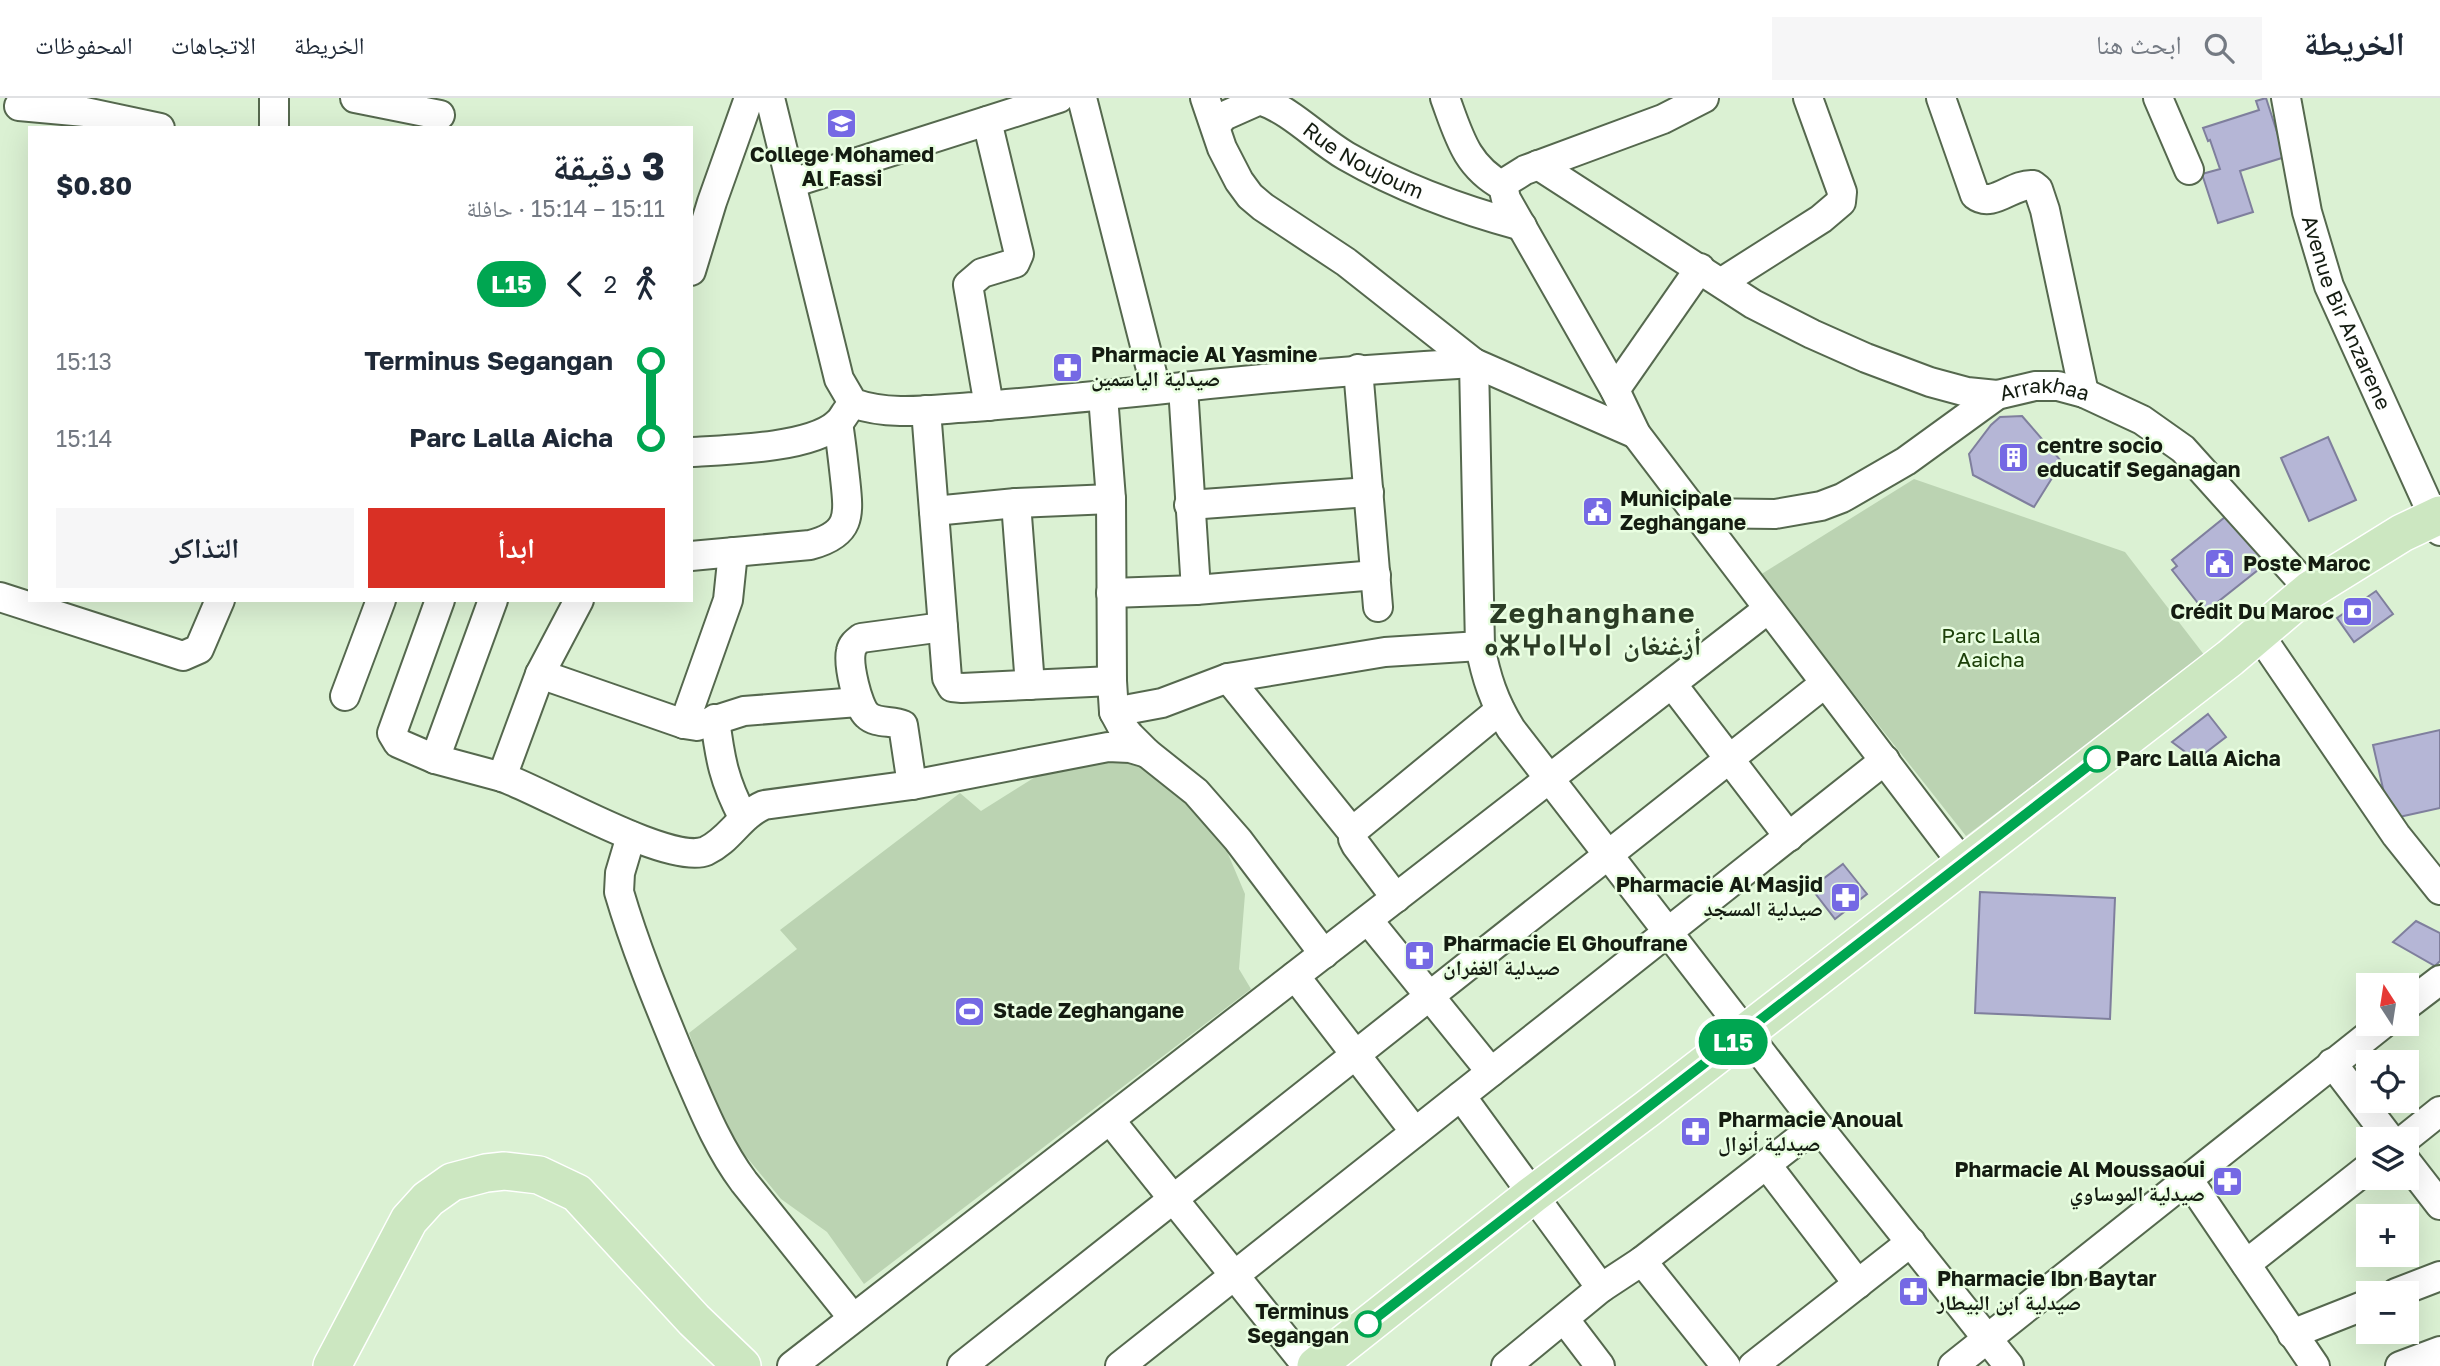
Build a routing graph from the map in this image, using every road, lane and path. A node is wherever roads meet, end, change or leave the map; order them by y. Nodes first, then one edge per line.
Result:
1 (274, 98) edge
2 (355, 98) edge
3 (749, 98) edge
4 (770, 98) edge
5 (1059, 98) edge
6 (1082, 98) edge
7 (1205, 98) edge
8 (1445, 98) edge
9 (1704, 98) edge
10 (1808, 98) edge
11 (1941, 98) edge
12 (2158, 98) edge
13 (2286, 98) edge
14 (19, 106) dead end
15 (441, 114) edge
16 (987, 121) junction
17 (1216, 125) junction
18 (151, 126) edge
19 (274, 126) edge
20 (1538, 165) junction
21 (2189, 170) dead end
22 (792, 183) junction
23 (1503, 186) junction
24 (702, 197) edge
25 (1522, 226) junction
26 (693, 258) edge
27 (1711, 275) junction
28 (1474, 363) junction
29 (1358, 369) junction
30 (1170, 388) junction
31 (1615, 390) junction
32 (2084, 393) junction
33 (1997, 394) junction
34 (1103, 396) junction
35 (989, 405) junction
36 (926, 410) junction
37 (846, 413) junction
38 (1636, 434) junction
39 (693, 452) edge
40 (1369, 492) junction
41 (1111, 499) junction
42 (1016, 503) junction
43 (1189, 505) junction
44 (934, 511) junction
45 (1694, 513) junction
46 (2438, 522) edge
47 (733, 552) junction
48 (693, 556) edge
49 (1376, 575) junction
50 (1196, 590) junction
51 (2311, 590) junction
52 (1111, 593) junction
53 (0, 597) edge
54 (219, 602) edge
55 (380, 602) edge
56 (439, 602) edge
57 (492, 602) edge
58 (578, 602) edge
59 (1378, 607) dead end
60 (1768, 609) junction
61 (943, 627) junction
62 (2259, 634) junction
63 (1480, 646) junction
64 (540, 674) junction
65 (1228, 678) junction
66 (1112, 681) junction
67 (1672, 684) junction
68 (1824, 684) junction
69 (1030, 685) junction
70 (345, 696) dead end
71 (858, 702) junction
72 (1500, 710) junction
73 (1114, 712) junction
74 (715, 719) junction
75 (684, 724) junction
76 (1147, 753) junction
77 (435, 759) junction
78 (1730, 759) junction
79 (1885, 760) junction
80 (502, 777) junction
81 (1550, 778) junction
82 (912, 785) junction
83 (743, 817) junction
84 (1353, 833) junction
85 (631, 836) junction
86 (1788, 836) junction
87 (1609, 854) junction
88 (1963, 864) junction
89 (2440, 890) edge
90 (1396, 898) junction
91 (1368, 920) junction
92 (1669, 931) junction
93 (1324, 954) junction
94 (1295, 976) junction
95 (2440, 980) edge
96 (1430, 996) junction
97 (2419, 996) edge
98 (1747, 1031) junction
99 (2368, 1036) edge
100 (1356, 1055) junction
101 (2332, 1063) junction
102 (1491, 1072) junction
103 (1461, 1096) junction
104 (2440, 1111) edge
105 (1110, 1120) junction
106 (1817, 1125) junction
107 (2381, 1127) edge
108 (2419, 1128) edge
109 (1415, 1132) junction
110 (1766, 1164) junction
111 (2356, 1177) edge
112 (2419, 1178) edge
113 (2188, 1179) junction
114 (1532, 1195) junction
115 (1174, 1199) junction
116 (2440, 1205) edge
117 (1911, 1242) junction
118 (1642, 1261) junction
119 (2246, 1264) junction
120 (1235, 1275) junction
121 (2440, 1276) edge
122 (1858, 1284) junction
123 (2419, 1284) edge
124 (1601, 1288) junction
125 (2356, 1309) edge
126 (853, 1318) junction
127 (1565, 1320) junction
128 (2292, 1334) junction
129 (1988, 1339) junction
130 (2440, 1351) edge
131 (339, 1360) edge
132 (742, 1366) edge
133 (792, 1366) edge
134 (962, 1366) edge
135 (1120, 1366) edge
136 (1307, 1366) edge
137 (1316, 1366) edge
138 (1506, 1366) edge
139 (1600, 1366) edge
140 (1726, 1366) edge
141 (1753, 1366) edge
142 (1953, 1366) edge
143 (2009, 1366) edge
144 (2315, 1366) edge
145 (2400, 1366) edge

1 - 19 street
2 - 15 street
3 - 24 street
4 - 22 street
5 - 16 street
6 - 30 street
7 - 17 street
8 - 23 street
9 - 20 street
10 - 27 street
11 - 32 street
12 - 21 street
13 - 46 street, Avenue Bir Anzarene
14 - 18 street
16 - 22 street
16 - 35 street
17 - 25 street, Rue Noujoum
17 - 28 street
20 - 23 street
20 - 27 street
22 - 37 street
23 - 25 street
24 - 26 street
25 - 31 street
27 - 31 street
27 - 33 street
28 - 29 street
28 - 38 street
28 - 63 street
29 - 30 street
29 - 40 street
30 - 34 street
30 - 43 street
31 - 38 street
32 - 33 street, Arrakhaa
32 - 51 street, Arrakhaa
33 - 45 street, Arrakhaa
34 - 35 street
34 - 41 street
35 - 36 street
36 - 37 street
36 - 44 street
37 - 39 street
37 - 47 street
38 - 45 street
40 - 43 street
40 - 49 street
41 - 42 street
41 - 52 street
42 - 44 street
42 - 69 street
43 - 50 street
44 - 61 street
45 - 60 street
46 - 51 main road
47 - 48 street
47 - 75 street
49 - 50 street
49 - 59 street
50 - 52 street
51 - 62 main road
52 - 66 street
53 - 54 street
55 - 70 street
56 - 77 street
57 - 77 street
58 - 64 street
60 - 67 street
60 - 68 street
61 - 69 street
61 - 71 street
62 - 88 main road
62 - 89 street
63 - 65 street
63 - 72 street
64 - 75 street
64 - 80 street
65 - 73 street
65 - 84 street
66 - 69 street
66 - 73 street
67 - 78 street
67 - 81 street
68 - 78 street
68 - 79 street
71 - 74 street
71 - 82 street
72 - 81 street
72 - 84 street
73 - 76 street
74 - 75 street
74 - 83 street
76 - 82 street
76 - 93 street
77 - 80 street
78 - 86 street
78 - 87 street
79 - 86 street
79 - 88 street
80 - 85 street
81 - 87 street
81 - 90 street
82 - 83 street
83 - 85 street
84 - 90 street
85 - 126 street
86 - 92 street
87 - 92 street
87 - 96 street
88 - 98 main road
90 - 91 street
91 - 93 street
91 - 96 street
92 - 98 street
92 - 102 street
93 - 94 street
94 - 100 street
94 - 105 street
95 - 97 street
96 - 100 street
96 - 102 street
98 - 106 street
98 - 114 main road
99 - 101 street
100 - 109 street
100 - 115 street
101 - 107 street
101 - 113 street
102 - 103 street
103 - 109 street
103 - 114 street
104 - 108 street
105 - 115 street
105 - 126 street
106 - 110 street
106 - 117 street
109 - 120 street
110 - 118 street
110 - 122 street
111 - 119 street
112 - 116 street
113 - 119 street
113 - 129 street
114 - 124 street
114 - 137 main road
115 - 120 street
115 - 134 street
117 - 122 street
117 - 129 street
118 - 124 street
118 - 140 street
119 - 128 street
120 - 135 street
120 - 136 street
121 - 123 street
122 - 141 street
124 - 127 street
125 - 128 street
126 - 133 street
127 - 138 street
127 - 139 street
128 - 144 street
129 - 142 street
129 - 143 street
130 - 145 street
131 - 132 main road

